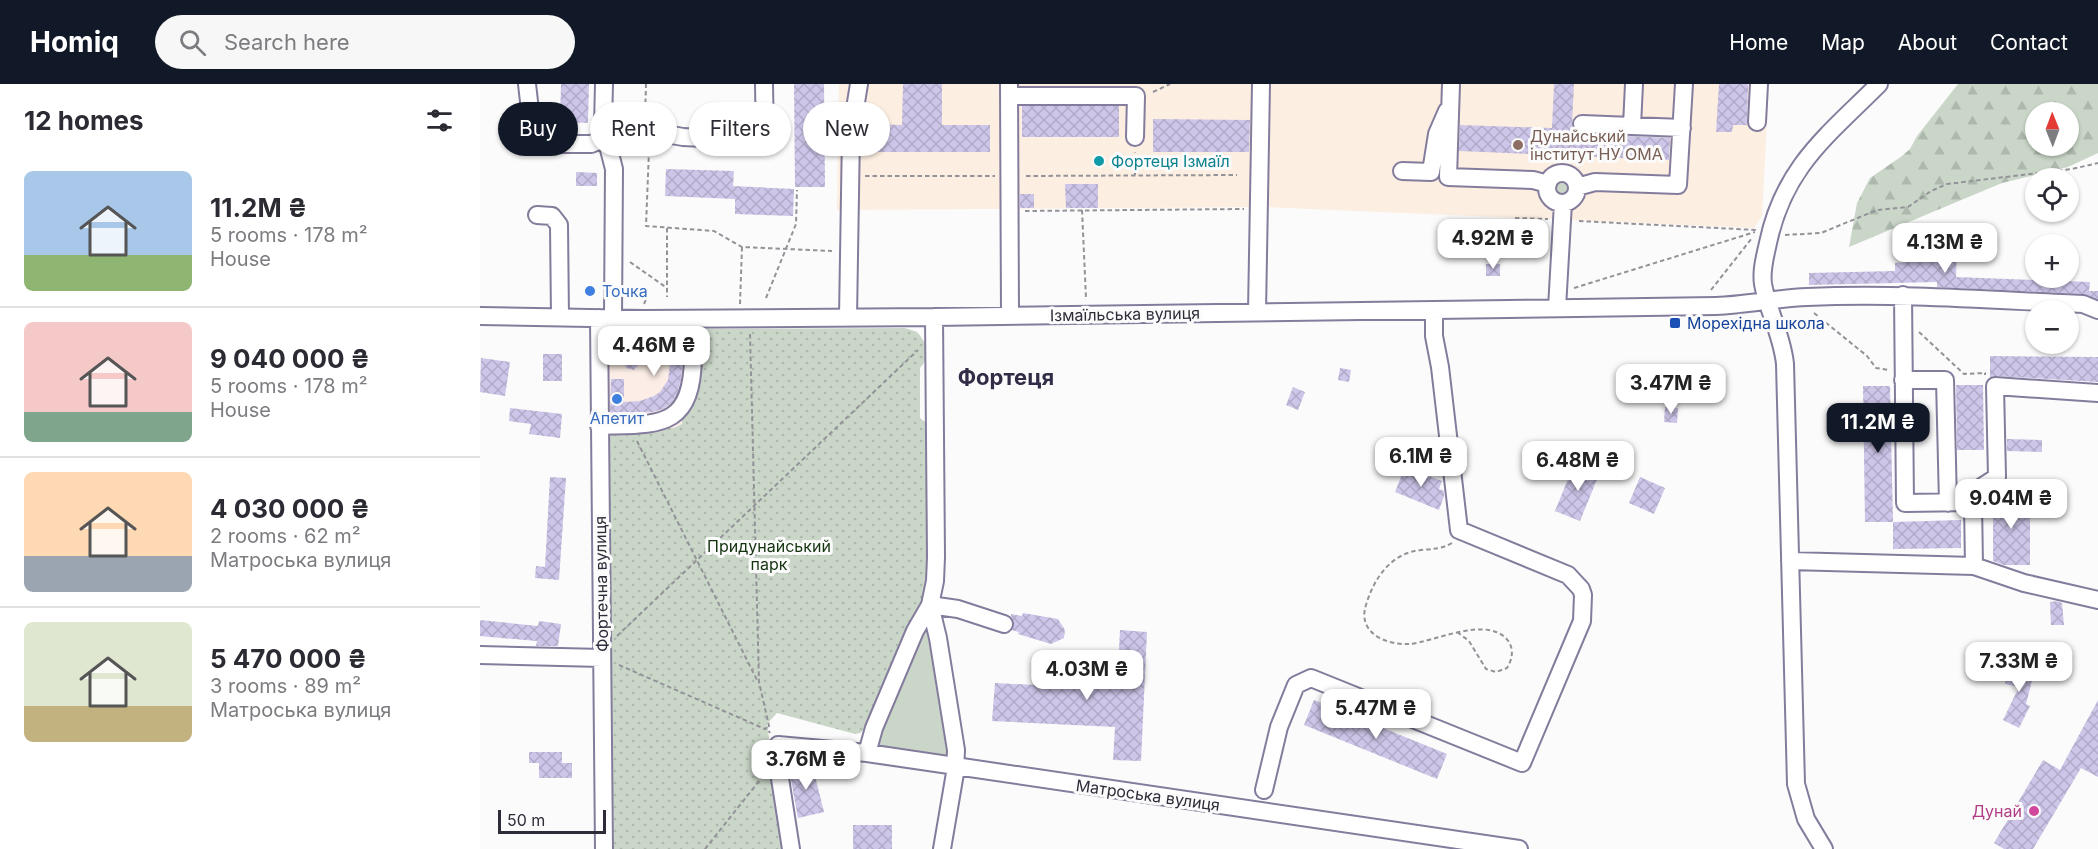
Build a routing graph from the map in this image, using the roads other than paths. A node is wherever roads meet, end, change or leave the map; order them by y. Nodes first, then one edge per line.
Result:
1 (527, 84) edge
2 (604, 84) edge
3 (764, 84) edge
4 (859, 84) edge
5 (1261, 84) edge
6 (1451, 84) edge
7 (1634, 84) edge
8 (1684, 84) edge
9 (1759, 84) edge
10 (1879, 84) edge
11 (1009, 90) edge
12 (604, 102) edge
13 (1450, 108) junction
14 (1757, 122) dead end
15 (1582, 124) dead end
16 (1632, 126) junction
17 (1682, 128) junction
18 (677, 136) edge
19 (1136, 137) road end
20 (590, 143) edge
21 (611, 156) edge
22 (1402, 171) dead end
23 (1548, 184) junction
24 (1577, 187) junction
25 (1563, 202) junction
26 (537, 215) dead end
27 (1903, 295) junction
28 (1769, 302) junction
29 (1557, 308) junction
30 (1434, 310) junction
31 (2098, 310) edge
32 (1257, 312) junction
33 (480, 316) edge
34 (1010, 316) junction
35 (560, 317) junction
36 (934, 317) junction
37 (606, 318) junction
38 (848, 318) junction
39 (693, 357) dead end
40 (1903, 375) junction
41 (2098, 393) edge
42 (599, 426) junction
43 (1973, 502) junction
44 (1948, 503) junction
45 (1790, 561) junction
46 (1974, 566) junction
47 (2098, 600) edge
48 (930, 605) junction
49 (1004, 624) dead end
50 (480, 655) edge
51 (602, 658) junction
52 (867, 753) junction
53 (956, 766) junction
54 (1264, 790) dead end
55 (604, 849) edge
56 (791, 849) edge
57 (942, 849) edge
58 (1519, 849) edge
59 (1824, 849) edge

1 - 20 street
2 - 12 street, Фортечна вулиця
3 - 18 street
4 - 38 street
5 - 32 street
6 - 13 street
7 - 16 street
8 - 17 street
9 - 14 street
10 - 28 street
11 - 19 street
11 - 34 street
13 - 22 street
13 - 23 street
15 - 16 street
16 - 17 street
17 - 24 street
21 - 37 street, Фортечна вулиця
23 - 24 street
23 - 25 street
24 - 25 street
25 - 29 street
26 - 35 street
27 - 28 street, Ізмаїльська вулиця
27 - 31 street, Ізмаїльська вулиця
27 - 40 street
28 - 29 street, Ізмаїльська вулиця
28 - 45 street
29 - 30 street, Ізмаїльська вулиця
30 - 32 street, Ізмаїльська вулиця
30 - 54 street
32 - 34 street, Ізмаїльська вулиця
33 - 35 street, Ізмаїльська вулиця
34 - 36 street, Ізмаїльська вулиця
35 - 37 street, Ізмаїльська вулиця
36 - 38 street, Ізмаїльська вулиця
36 - 48 street
37 - 38 street, Ізмаїльська вулиця
37 - 42 street, Фортечна вулиця
39 - 42 street
40 - 44 street
40 - 44 street
41 - 43 street
42 - 51 street, Фортечна вулиця
43 - 44 street
43 - 46 street
45 - 46 street
45 - 59 street
46 - 47 street
48 - 49 street
48 - 52 street
48 - 53 street
50 - 51 street
51 - 55 street, Фортечна вулиця
52 - 53 street, Матроська вулиця
52 - 56 street, Матроська вулиця
53 - 57 street
53 - 58 street, Матроська вулиця

